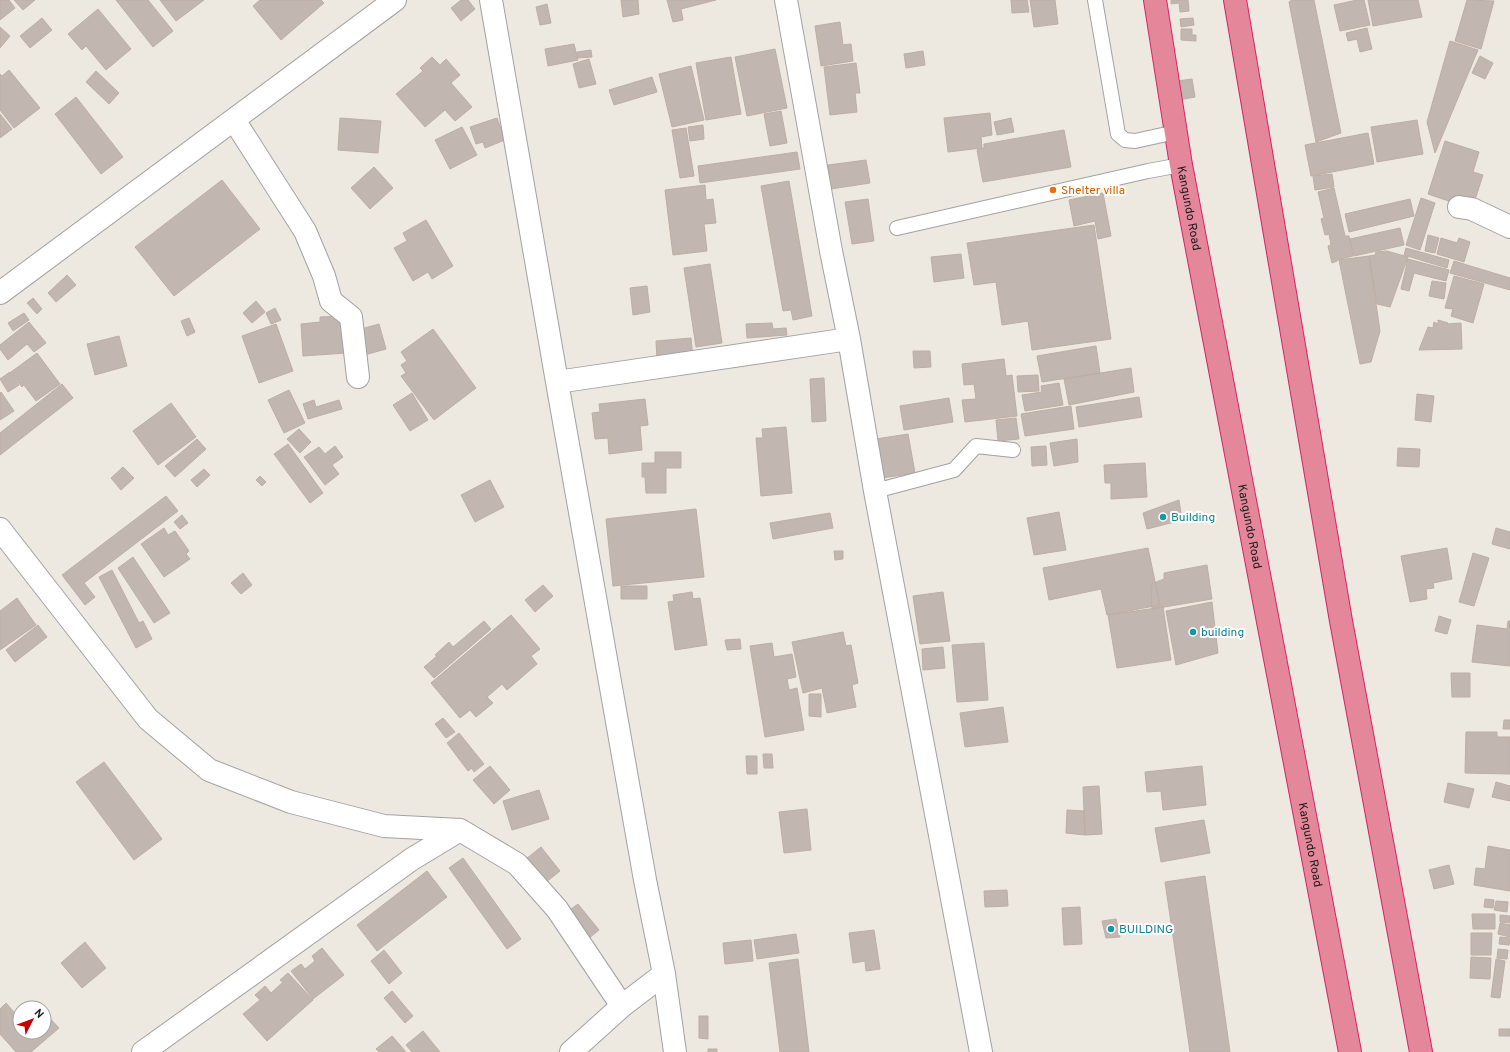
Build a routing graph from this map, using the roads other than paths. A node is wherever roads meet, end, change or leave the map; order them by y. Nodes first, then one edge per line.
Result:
1 (394, 0) edge
2 (491, 0) edge
3 (786, 0) edge
4 (1096, 0) edge
5 (1154, 0) edge
6 (1235, 0) edge
7 (234, 120) junction
8 (1176, 132) junction
9 (1181, 165) junction
10 (1459, 207) dead end
11 (1510, 227) edge
12 (897, 228) dead end
13 (3, 284) edge
14 (849, 339) junction
15 (358, 377) dead end
16 (557, 382) junction
17 (1013, 450) dead end
18 (875, 491) junction
19 (0, 529) edge
20 (460, 830) junction
21 (664, 974) junction
22 (622, 1006) junction
23 (143, 1052) edge
24 (571, 1052) edge
25 (675, 1052) edge
26 (981, 1052) edge
27 (1350, 1052) edge
28 (1421, 1052) edge

1 - 7 street
2 - 16 street
3 - 14 street
4 - 8 lane
5 - 8 highway, Kangundo Road
6 - 28 highway
7 - 13 street
7 - 15 street
8 - 9 highway, Kangundo Road
9 - 12 lane
9 - 27 highway, Kangundo Road
10 - 11 street
14 - 16 street
14 - 18 street
16 - 21 street
17 - 18 lane
18 - 26 street
19 - 20 street
20 - 22 street
20 - 23 street
21 - 22 street
21 - 25 street
22 - 24 street

